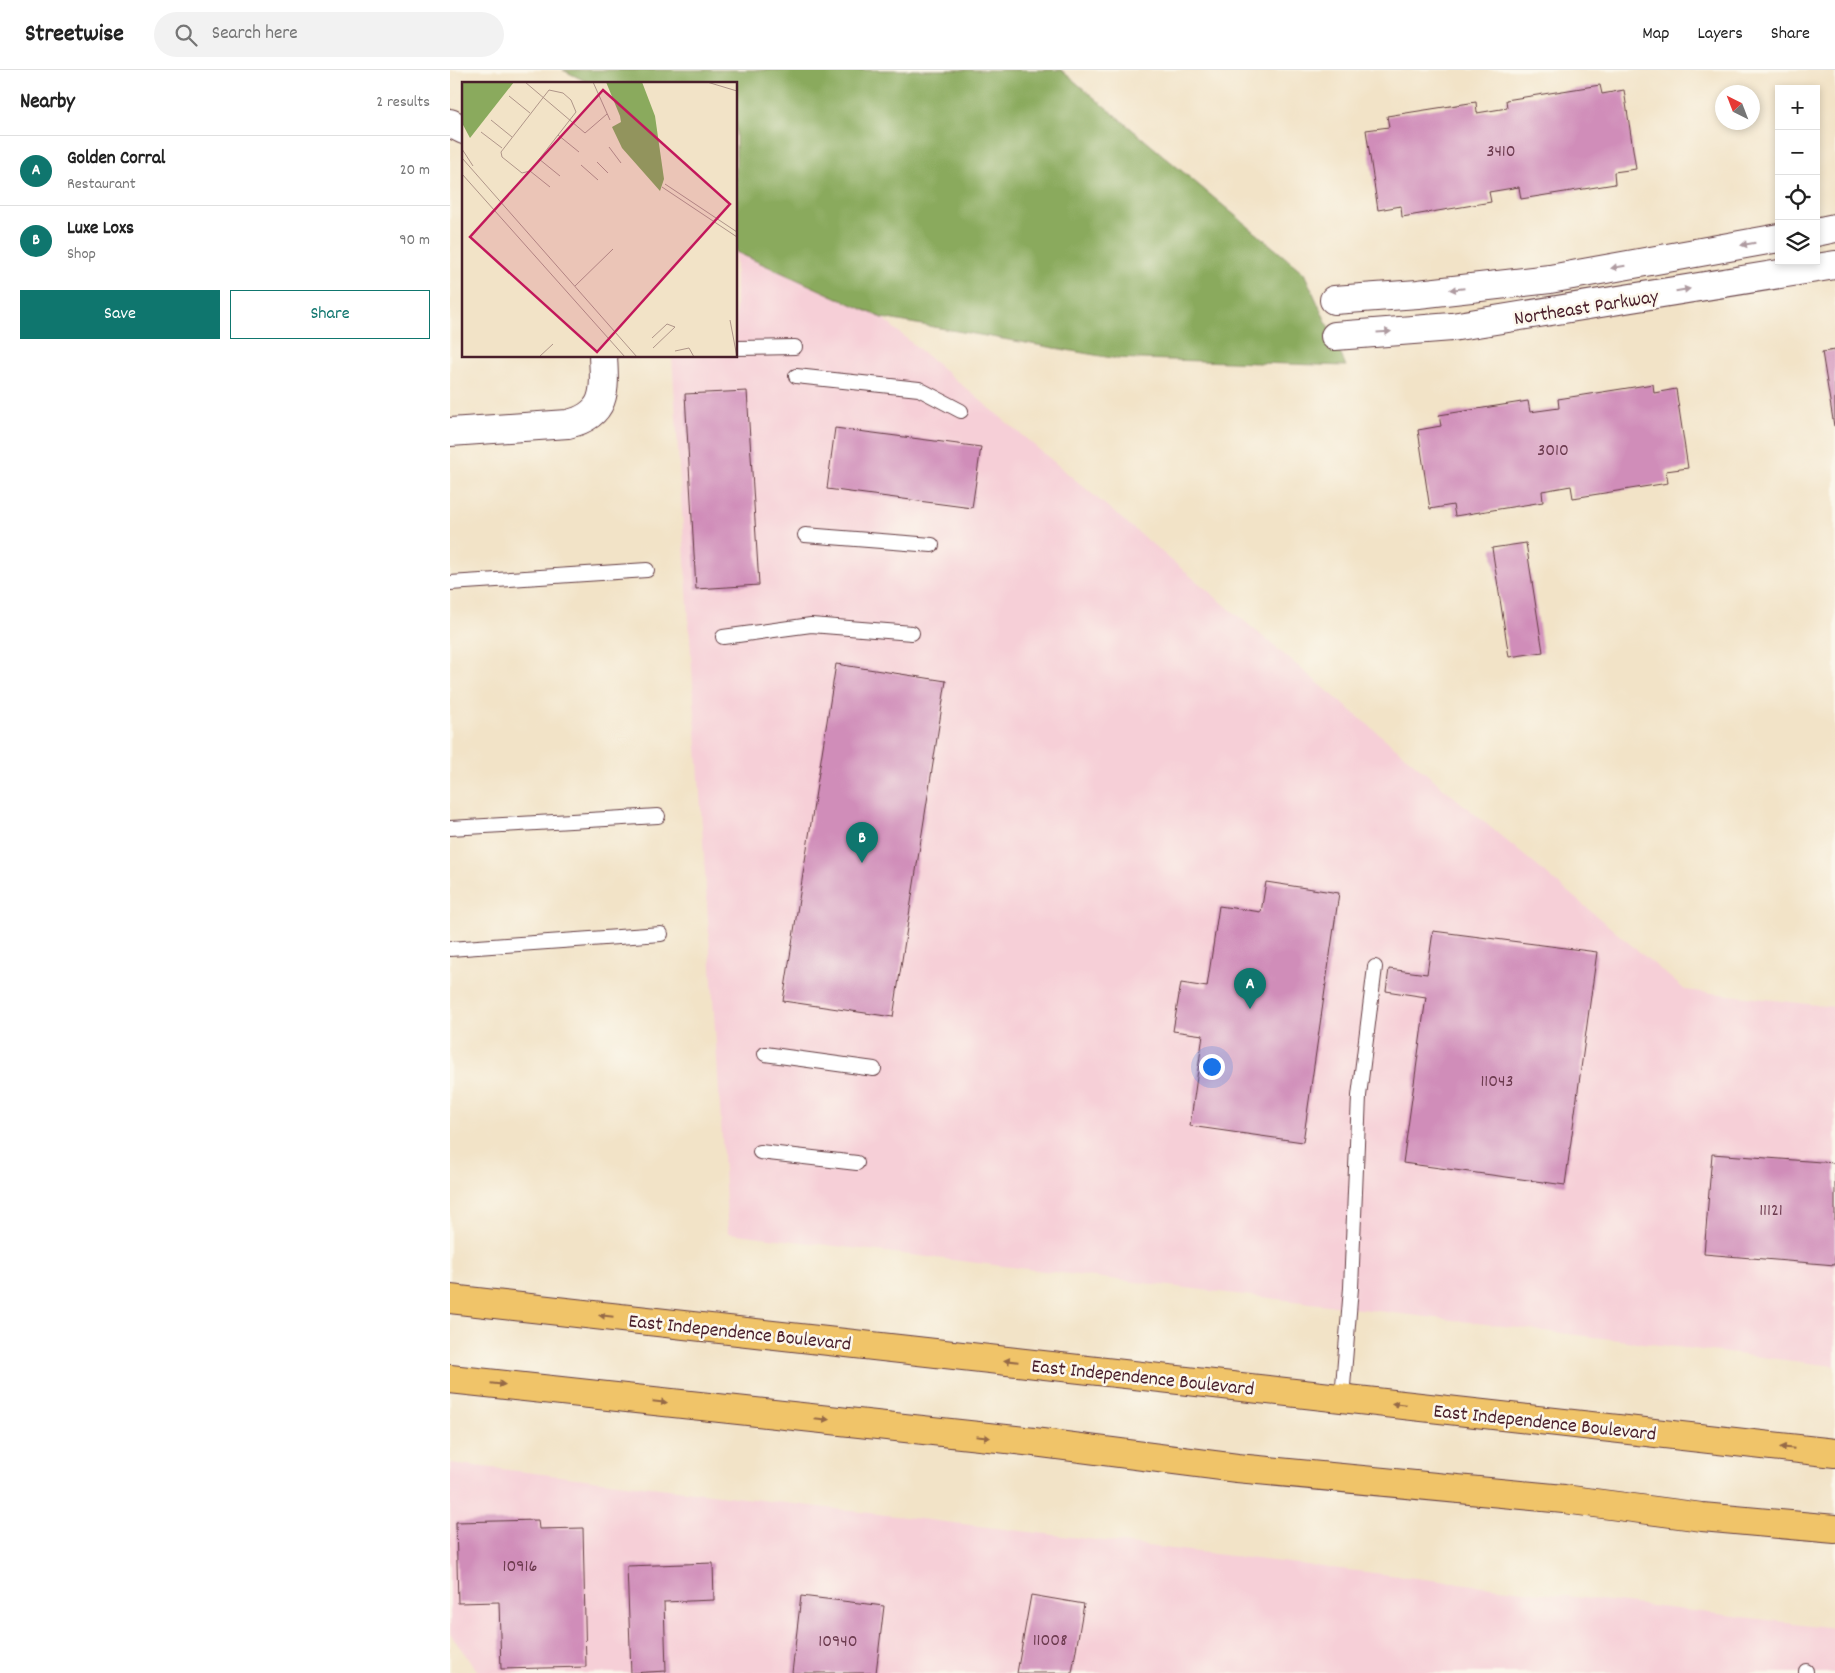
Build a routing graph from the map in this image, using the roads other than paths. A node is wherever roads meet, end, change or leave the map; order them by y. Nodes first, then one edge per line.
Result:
1 (450, 123) edge
2 (462, 129) edge
3 (1835, 228) edge
4 (1820, 231) edge
5 (1775, 239) edge
6 (1835, 265) edge
7 (1334, 300) dead end
8 (1335, 336) dead end
9 (795, 347) dead end
10 (738, 348) edge
11 (603, 358) edge
12 (796, 376) dead end
13 (961, 411) dead end
14 (450, 432) edge
15 (805, 535) dead end
16 (932, 545) dead end
17 (646, 570) dead end
18 (450, 583) edge
19 (912, 633) dead end
20 (723, 637) dead end
21 (658, 816) dead end
22 (450, 828) edge
23 (661, 934) dead end
24 (450, 949) edge
25 (1375, 967) dead end
26 (765, 1054) dead end
27 (874, 1069) dead end
28 (760, 1152) dead end
29 (857, 1163) dead end
30 (450, 1299) edge
31 (450, 1379) edge
32 (1342, 1398) junction
33 (1835, 1453) edge
34 (1835, 1529) edge

1 - 2 street
3 - 4 street
5 -> 7 street, Northeast Parkway
8 -> 6 street, Northeast Parkway
9 - 10 lane
11 - 14 street
12 - 13 lane
15 - 16 lane
17 - 18 lane
19 - 20 lane
21 - 22 lane
23 - 24 lane
25 - 32 lane
26 - 27 lane
28 - 29 lane
32 -> 30 highway, East Independence Boulevard
31 -> 34 highway
33 -> 32 highway, East Independence Boulevard

